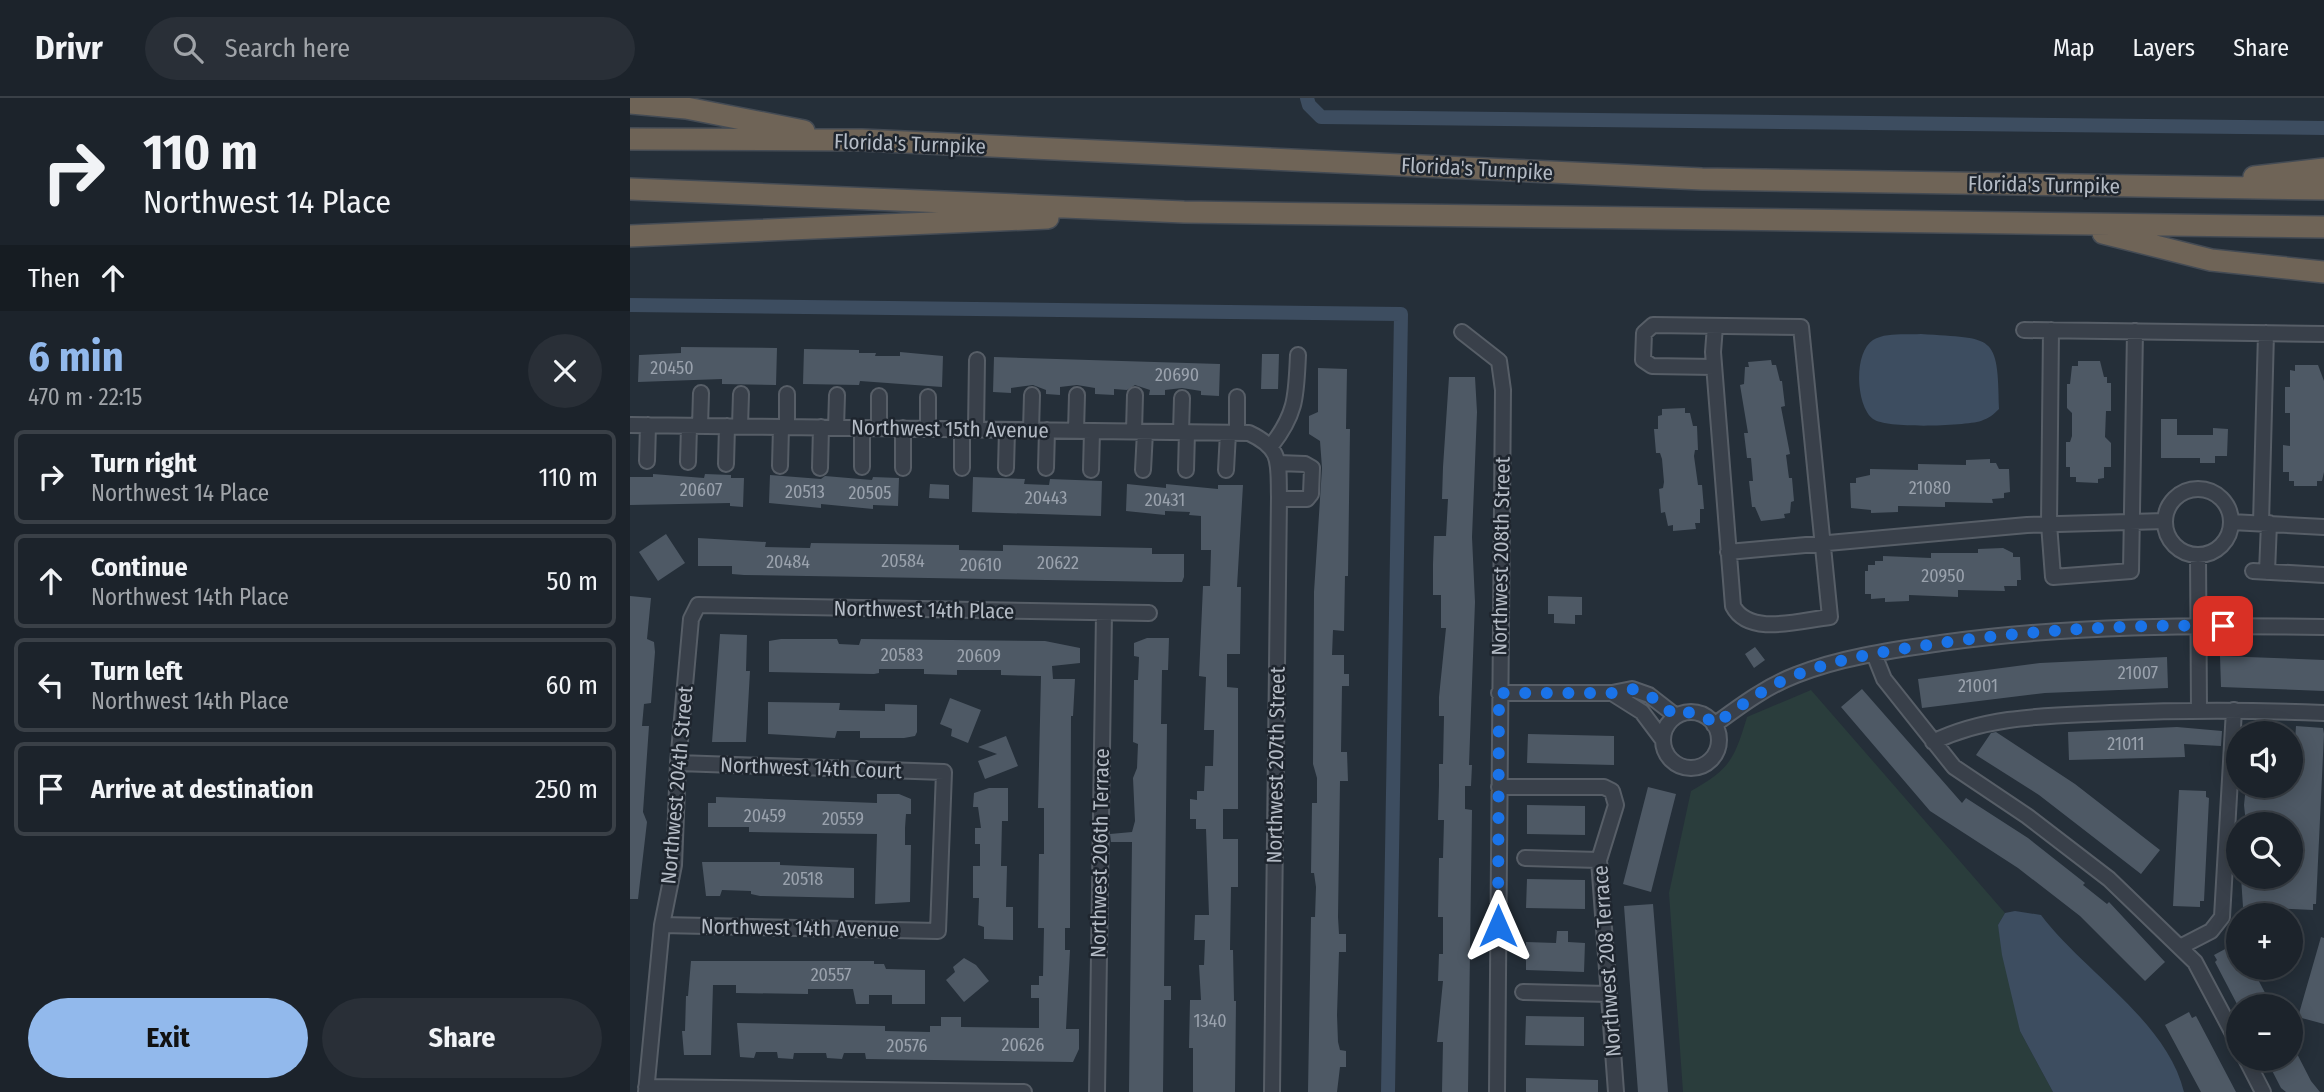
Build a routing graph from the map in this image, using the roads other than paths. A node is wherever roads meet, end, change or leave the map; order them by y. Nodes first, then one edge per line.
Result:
1 (630, 103) edge
2 (630, 139) edge
3 (862, 140) junction
4 (2324, 169) edge
5 (2169, 186) junction
6 (630, 189) edge
7 (2324, 189) edge
8 (1184, 212) junction
9 (2071, 225) junction
10 (2324, 227) edge
11 (630, 236) edge
12 (2324, 272) edge
13 (1715, 326) junction
14 (2024, 330) dead end
15 (2051, 330) junction
16 (2135, 331) junction
17 (1462, 332) dead end
18 (2266, 333) junction
19 (2324, 334) edge
20 (1298, 355) dead end
21 (977, 360) dead end
22 (1714, 368) junction
23 (701, 393) dead end
24 (741, 394) dead end
25 (787, 394) dead end
26 (836, 395) dead end
27 (1032, 395) dead end
28 (1077, 395) dead end
29 (1135, 395) dead end
30 (879, 396) dead end
31 (928, 397) dead end
32 (1237, 397) dead end
33 (1182, 398) dead end
34 (630, 425) edge
35 (648, 425) junction
36 (695, 426) junction
37 (733, 426) junction
38 (784, 427) junction
39 (821, 427) junction
40 (836, 428) junction
41 (862, 428) junction
42 (879, 428) junction
43 (903, 428) junction
44 (928, 429) junction
45 (969, 429) junction
46 (1007, 430) junction
47 (1031, 430) junction
48 (1047, 430) junction
49 (1076, 431) junction
50 (1092, 431) junction
51 (1139, 431) junction
52 (1184, 432) junction
53 (1233, 433) junction
54 (1269, 444) junction
55 (646, 461) dead end
56 (688, 462) dead end
57 (1278, 463) junction
58 (726, 464) dead end
59 (780, 466) dead end
60 (862, 467) dead end
61 (820, 468) dead end
62 (902, 468) dead end
63 (962, 468) dead end
64 (1006, 468) dead end
65 (1046, 468) dead end
66 (1143, 470) dead end
67 (1186, 470) dead end
68 (1226, 470) dead end
69 (1091, 471) dead end
70 (1279, 499) junction
71 (2130, 521) junction
72 (2165, 521) junction
73 (2231, 522) junction
74 (2265, 523) junction
75 (2049, 524) junction
76 (2324, 527) edge
77 (1822, 544) junction
78 (1728, 552) junction
79 (2198, 555) junction
80 (2324, 576) edge
81 (698, 605) joint
82 (1104, 613) junction
83 (1149, 613) dead end
84 (2198, 625) junction
85 (2324, 627) edge
86 (1874, 654) junction
87 (1499, 693) junction
88 (1612, 693) junction
89 (2199, 710) junction
90 (2234, 710) junction
91 (2324, 713) edge
92 (1676, 716) junction
93 (1714, 725) junction
94 (1662, 740) junction
95 (1933, 742) junction
96 (678, 763) junction
97 (1499, 787) junction
98 (1525, 858) dead end
99 (1599, 860) junction
100 (662, 925) junction
101 (938, 931) joint
102 (2180, 947) junction
103 (1523, 992) dead end
104 (1608, 994) junction
105 (2226, 1020) edge
106 (2252, 1071) edge
107 (646, 1089) edge
108 (1024, 1092) edge
109 (1097, 1092) edge
110 (1272, 1092) edge
111 (1497, 1092) edge
112 (1616, 1092) edge
113 (2263, 1092) edge

1 - 3 highway
2 - 3 highway, Florida's Turnpike
3 - 5 highway, Florida's Turnpike
4 - 5 highway
5 - 7 highway, Florida's Turnpike
6 - 8 highway, Florida's Turnpike
8 - 9 highway, Florida's Turnpike
8 - 11 highway
9 - 10 highway, Florida's Turnpike
9 - 12 highway
13 - 22 street
13 - 22 street
13 - 77 street
14 - 15 street
15 - 16 street
15 - 75 street
16 - 18 street
16 - 71 street
17 - 87 street, Northwest 208th Street
18 - 19 street
18 - 74 street
20 - 54 street
21 - 45 street
22 - 78 street
23 - 36 street
24 - 37 street
25 - 38 street
26 - 40 street
27 - 47 street
28 - 49 street
29 - 51 street
30 - 42 street
31 - 44 street
32 - 53 street
33 - 52 street
34 - 35 street, Northwest 15th Avenue
35 - 36 street, Northwest 15th Avenue
35 - 55 street
36 - 37 street, Northwest 15th Avenue
36 - 56 street
37 - 38 street, Northwest 15th Avenue
37 - 58 street
38 - 39 street, Northwest 15th Avenue
38 - 59 street
39 - 40 street, Northwest 15th Avenue
39 - 61 street
40 - 41 street, Northwest 15th Avenue
41 - 42 street, Northwest 15th Avenue
41 - 60 street
42 - 43 street, Northwest 15th Avenue
43 - 44 street, Northwest 15th Avenue
43 - 62 street
44 - 45 street, Northwest 15th Avenue
45 - 46 street, Northwest 15th Avenue
45 - 63 street
46 - 47 street, Northwest 15th Avenue
46 - 64 street
47 - 48 street, Northwest 15th Avenue
48 - 49 street, Northwest 15th Avenue
48 - 65 street
49 - 50 street, Northwest 15th Avenue
50 - 51 street, Northwest 15th Avenue
50 - 69 street
51 - 52 street, Northwest 15th Avenue
51 - 66 street
52 - 53 street, Northwest 15th Avenue
52 - 67 street
53 - 54 street, Northwest 15th Avenue
53 - 68 street
54 - 57 street, Northwest 207th Street
57 - 70 street, Northwest 207th Street
57 - 70 street
70 - 110 street, Northwest 207th Street
71 - 72 street
71 - 75 street
71 - 75 street
72 - 73 street
72 - 79 street
73 - 74 street
73 - 79 street
74 - 76 street
74 - 80 street
75 - 77 street
77 - 78 street
77 - 78 street
79 - 84 street
81 - 82 street, Northwest 14th Place
81 - 96 street, Northwest 204th Street
82 - 83 street, Northwest 14th Place
82 - 109 street, Northwest 206th Terrace
84 - 85 street
84 - 86 street
84 - 89 street
86 - 93 street
86 - 95 street
87 - 88 street
87 - 97 street, Northwest 208th Street
88 - 92 street
88 - 94 street
89 - 90 street
89 - 95 street
90 - 91 street
90 - 102 street
92 - 93 street
92 - 94 street
93 - 94 street
95 - 102 street
96 - 100 street, Northwest 204th Street
96 - 101 street, Northwest 14th Court
97 - 99 street, Northwest 208 Terrace
97 - 111 street, Northwest 208th Street
98 - 99 street
99 - 104 street, Northwest 208 Terrace
100 - 101 street, Northwest 14th Avenue
100 - 107 street, Northwest 204th Street
102 - 105 street
103 - 104 street
104 - 112 street, Northwest 208 Terrace
106 - 113 street
107 - 108 street

